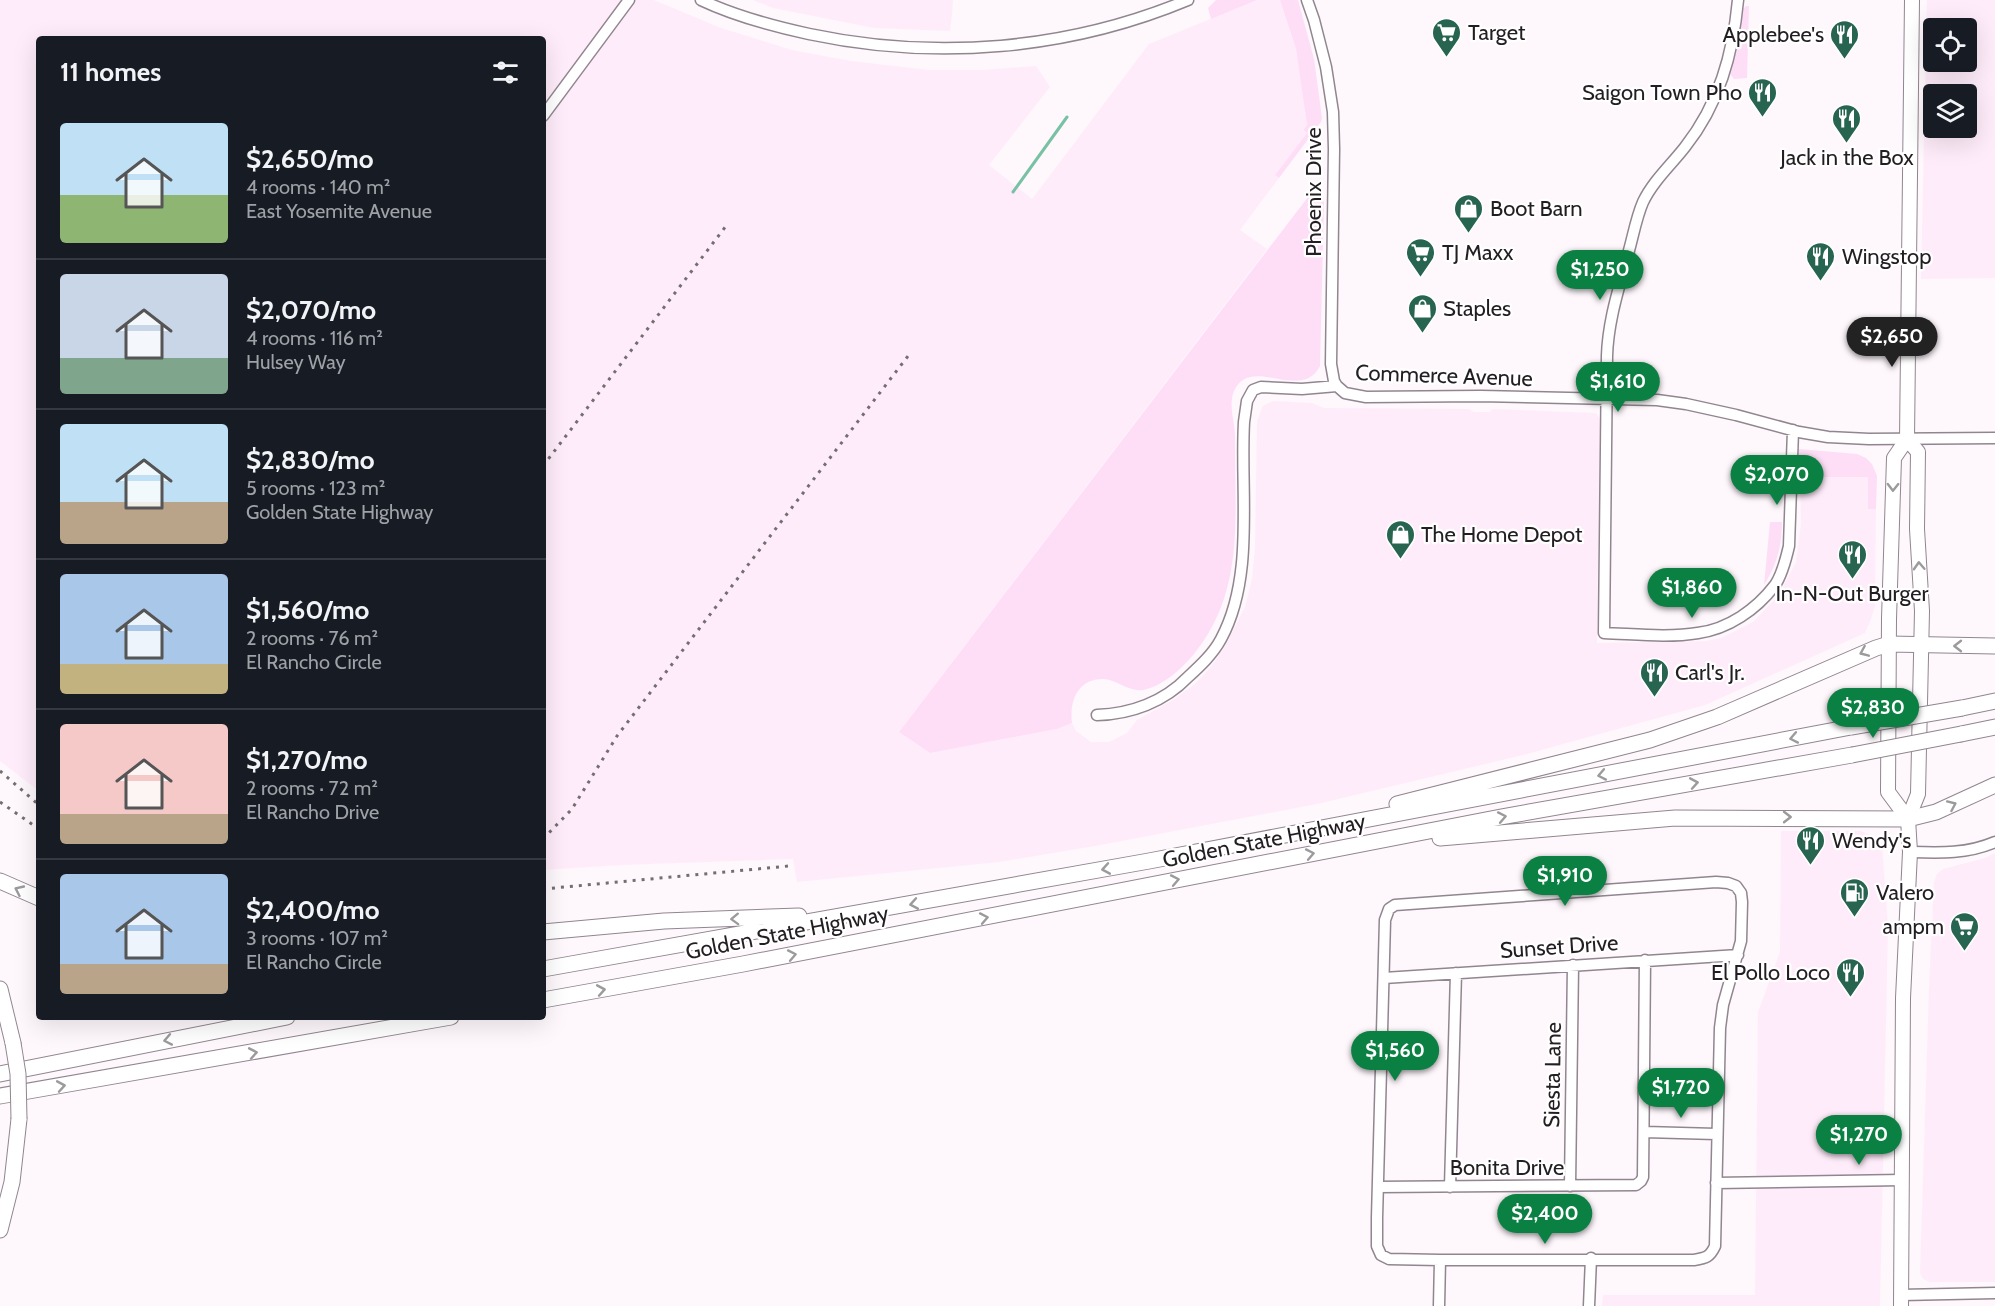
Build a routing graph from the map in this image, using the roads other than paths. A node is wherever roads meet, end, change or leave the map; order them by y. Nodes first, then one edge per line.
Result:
1 (629, 0) edge
2 (701, 0) edge
3 (1188, 0) edge
4 (1307, 0) edge
5 (1738, 0) edge
6 (1912, 0) edge
7 (546, 112) edge
8 (1337, 386) junction
9 (1606, 399) junction
10 (1793, 430) junction
11 (1995, 438) edge
12 (1907, 439) junction
13 (1889, 645) junction
14 (1921, 645) junction
15 (1995, 646) edge
16 (1995, 701) edge
17 (1097, 715) dead end
18 (1995, 727) edge
19 (1995, 785) edge
20 (1908, 819) junction
21 (1995, 842) edge
22 (1225, 846) junction
23 (1341, 848) junction
24 (1910, 852) junction
25 (0, 881) edge
26 (36, 897) edge
27 (856, 914) junction
28 (546, 932) edge
29 (1738, 955) junction
30 (1646, 960) junction
31 (1573, 965) junction
32 (546, 968) edge
33 (1456, 973) junction
34 (1384, 978) junction
35 (0, 989) edge
36 (546, 999) edge
37 (0, 1018) edge
38 (272, 1020) edge
39 (434, 1020) edge
40 (10, 1043) junction
41 (0, 1074) edge
42 (1, 1096) edge
43 (16, 1119) junction
44 (1645, 1132) junction
45 (1716, 1134) junction
46 (1902, 1180) junction
47 (1716, 1183) junction
48 (1450, 1186) junction
49 (1570, 1186) junction
50 (1378, 1187) junction
51 (0, 1199) edge
52 (0, 1230) edge
53 (1591, 1258) junction
54 (1440, 1260) junction
55 (1995, 1293) edge
56 (1901, 1300) edge
57 (1439, 1306) edge
58 (1589, 1306) edge

1 - 7 street
2 - 3 street
4 - 8 street, Phoenix Drive
5 - 9 street
6 - 12 main road
8 - 9 street, Commerce Avenue
8 - 17 street
9 - 10 street, Commerce Avenue
9 - 10 street
10 - 12 street, Commerce Avenue
11 - 12 street, Commerce Avenue
12 -> 13 main road
14 -> 12 main road
13 - 14 highway
13 - 20 main road
13 -> 22 highway
15 -> 14 highway
14 - 20 main road
16 -> 22 highway, Golden State Highway, bridge
23 -> 18 highway, Golden State Highway, bridge
20 -> 19 highway
23 -> 20 highway
20 - 24 main road
21 - 24 street
22 -> 27 highway, Golden State Highway
36 -> 23 highway, Golden State Highway
24 - 46 main road
26 -> 25 highway
27 -> 28 highway
27 - 32 highway, Golden State Highway
29 - 30 street, Sunset Drive
29 - 34 street
29 - 45 street
30 - 31 street, Sunset Drive
30 - 44 street
31 - 33 street, Sunset Drive
31 - 49 street, Siesta Lane
33 - 34 street, Sunset Drive
33 - 48 street
34 - 50 street
35 - 40 highway
37 - 40 highway
38 -> 41 highway
42 -> 39 highway
40 - 43 highway
43 - 51 highway
43 - 52 highway
44 - 45 street
44 - 49 street, Bonita Drive
45 - 47 street
46 - 47 street
46 - 56 main road
47 - 53 street
48 - 49 street, Bonita Drive
48 - 50 street, Bonita Drive
50 - 54 street
53 - 54 street
53 - 58 street
54 - 57 street
55 - 56 street

